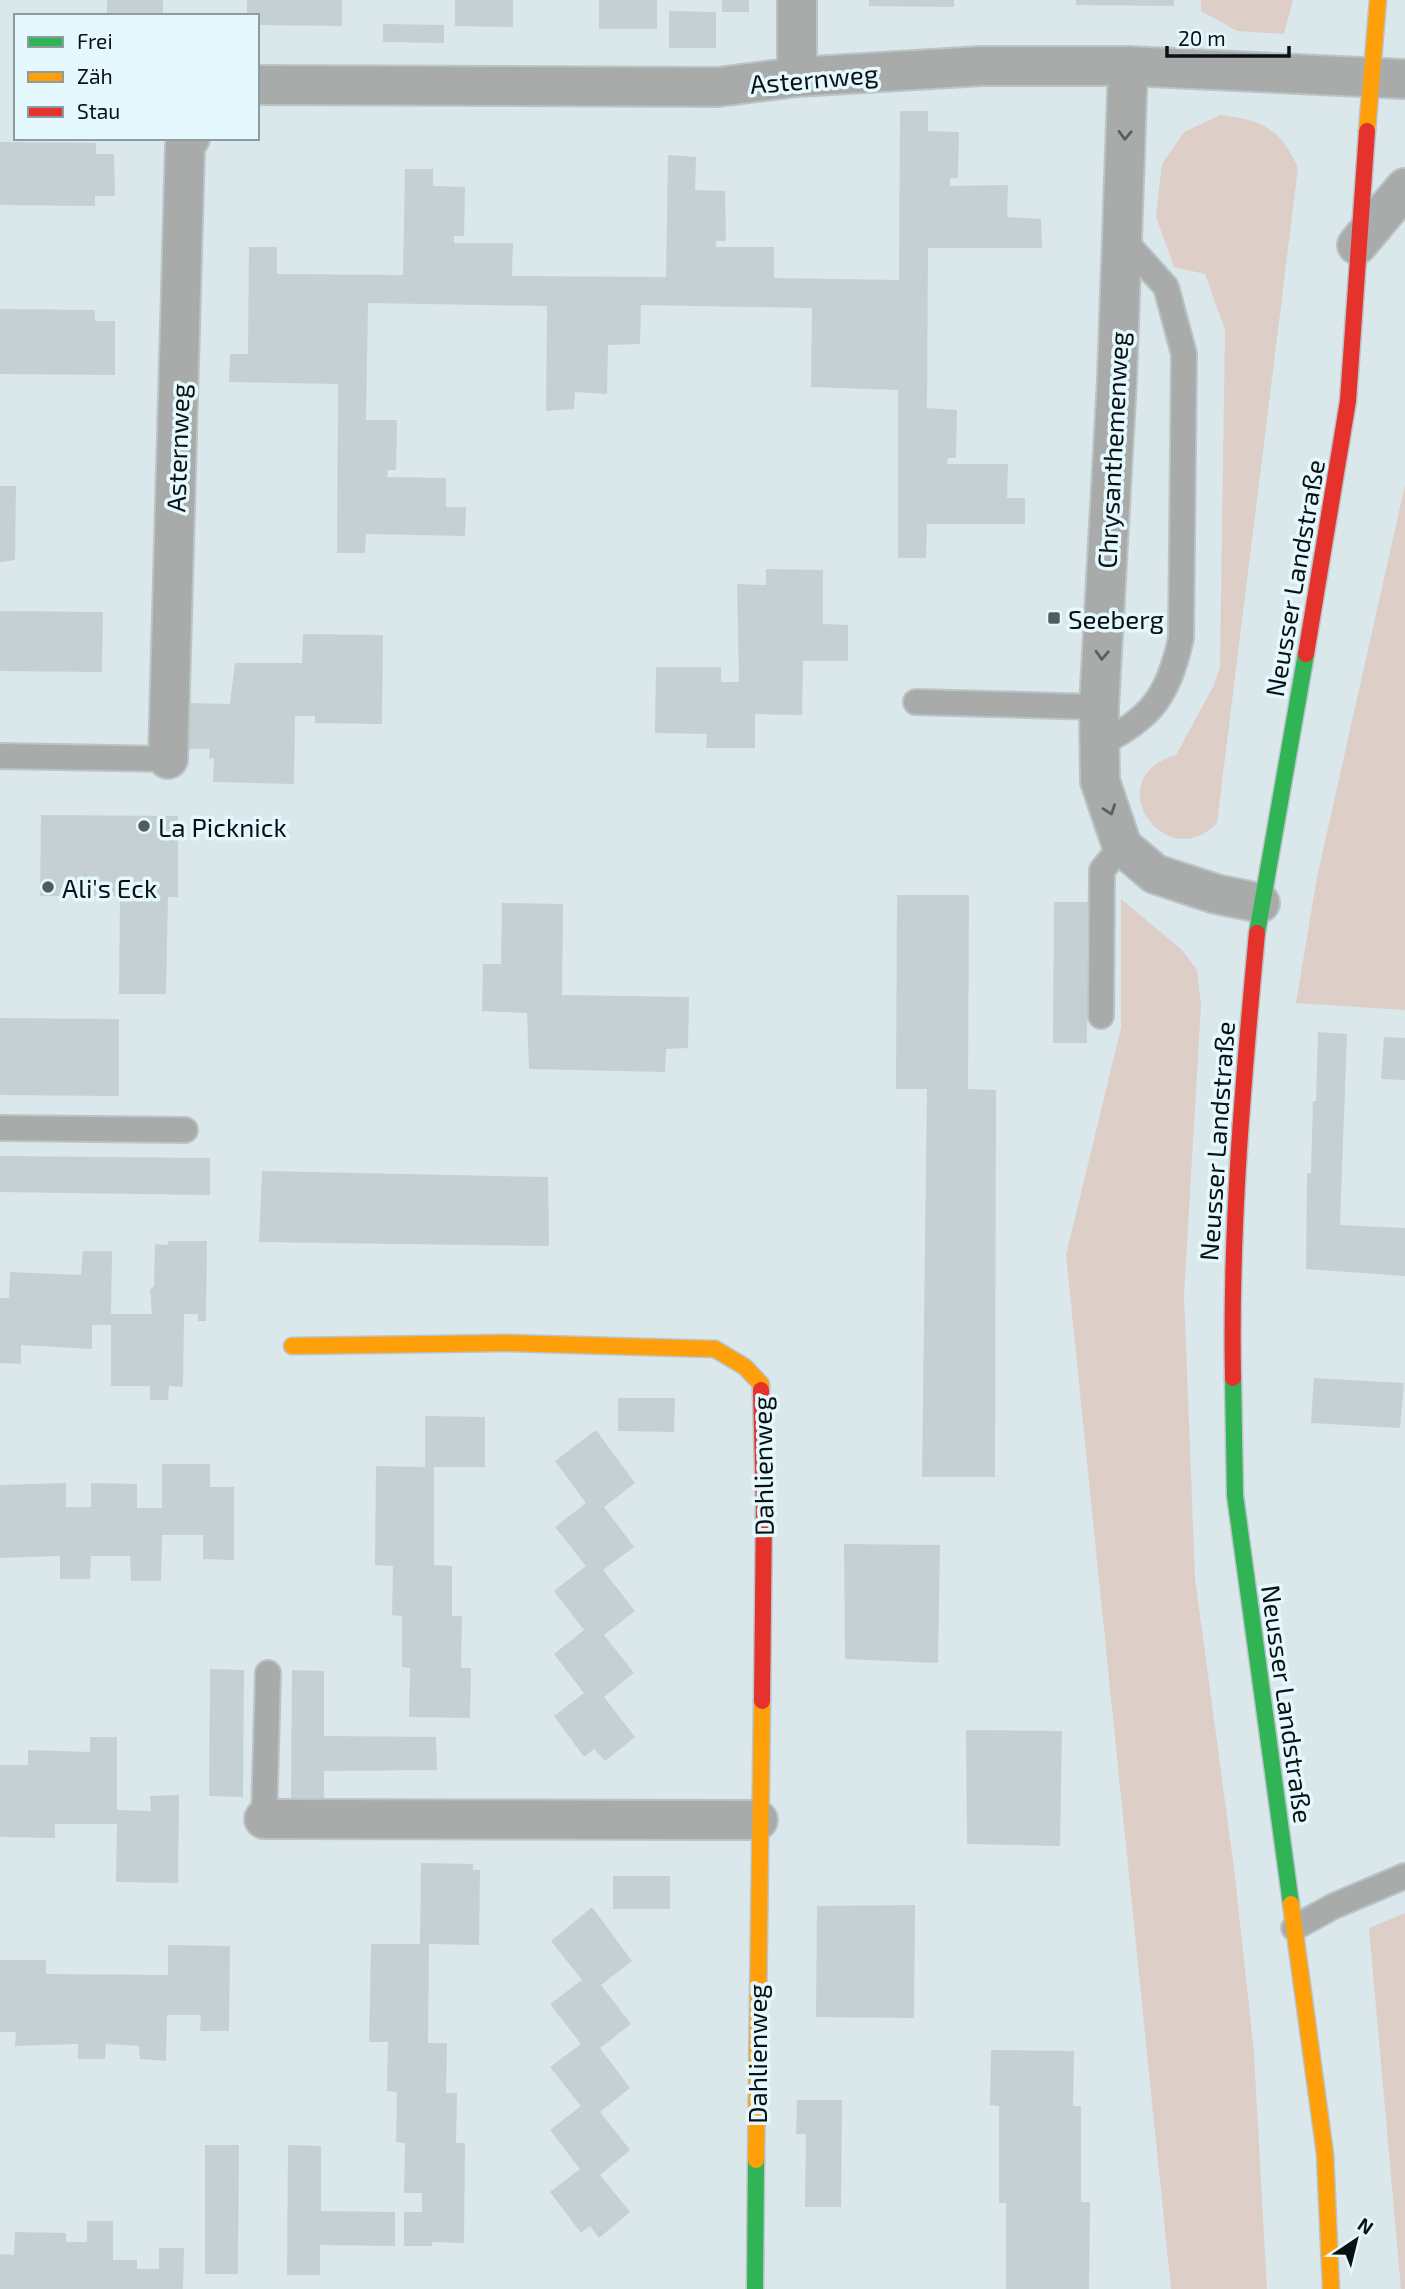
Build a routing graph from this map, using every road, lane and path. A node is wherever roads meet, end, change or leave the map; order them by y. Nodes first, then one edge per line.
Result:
1 (797, 0) edge
2 (1378, 0) edge
3 (1128, 66) junction
4 (797, 77) junction
5 (1388, 78) edge
6 (259, 85) edge
7 (189, 140) edge
8 (1405, 188) edge
9 (1122, 239) junction
10 (1357, 244) junction
11 (916, 702) dead end
12 (1099, 725) junction
13 (0, 756) edge
14 (168, 759) joint
15 (1122, 846) junction
16 (1260, 903) junction
17 (1101, 1016) dead end
18 (0, 1128) edge
19 (185, 1130) dead end
20 (292, 1346) dead end
21 (268, 1673) dead end
22 (264, 1819) joint
23 (758, 1820) junction
24 (1405, 1876) edge
25 (1294, 1928) junction
26 (755, 2289) edge
27 (1331, 2289) edge

1 - 4 street
2 - 5 main road, Neusser Landstraße
3 - 4 street, Asternweg
3 - 5 street, Asternweg
3 -> 9 street, Chrysanthemenweg
4 - 6 street, Asternweg
5 - 10 main road, Neusser Landstraße
7 - 14 street, Asternweg
8 - 10 street
9 -> 12 street, Chrysanthemenweg
9 - 12 lane
10 - 16 main road, Neusser Landstraße
11 - 12 lane
12 -> 15 street, Chrysanthemenweg
13 - 14 lane
15 - 16 street
15 - 17 lane
16 - 25 main road, Neusser Landstraße
18 - 19 lane
20 - 23 main road, Dahlienweg
21 - 22 lane
22 - 23 street
23 - 26 main road, Dahlienweg
24 - 25 lane
25 - 27 main road, Neusser Landstraße

